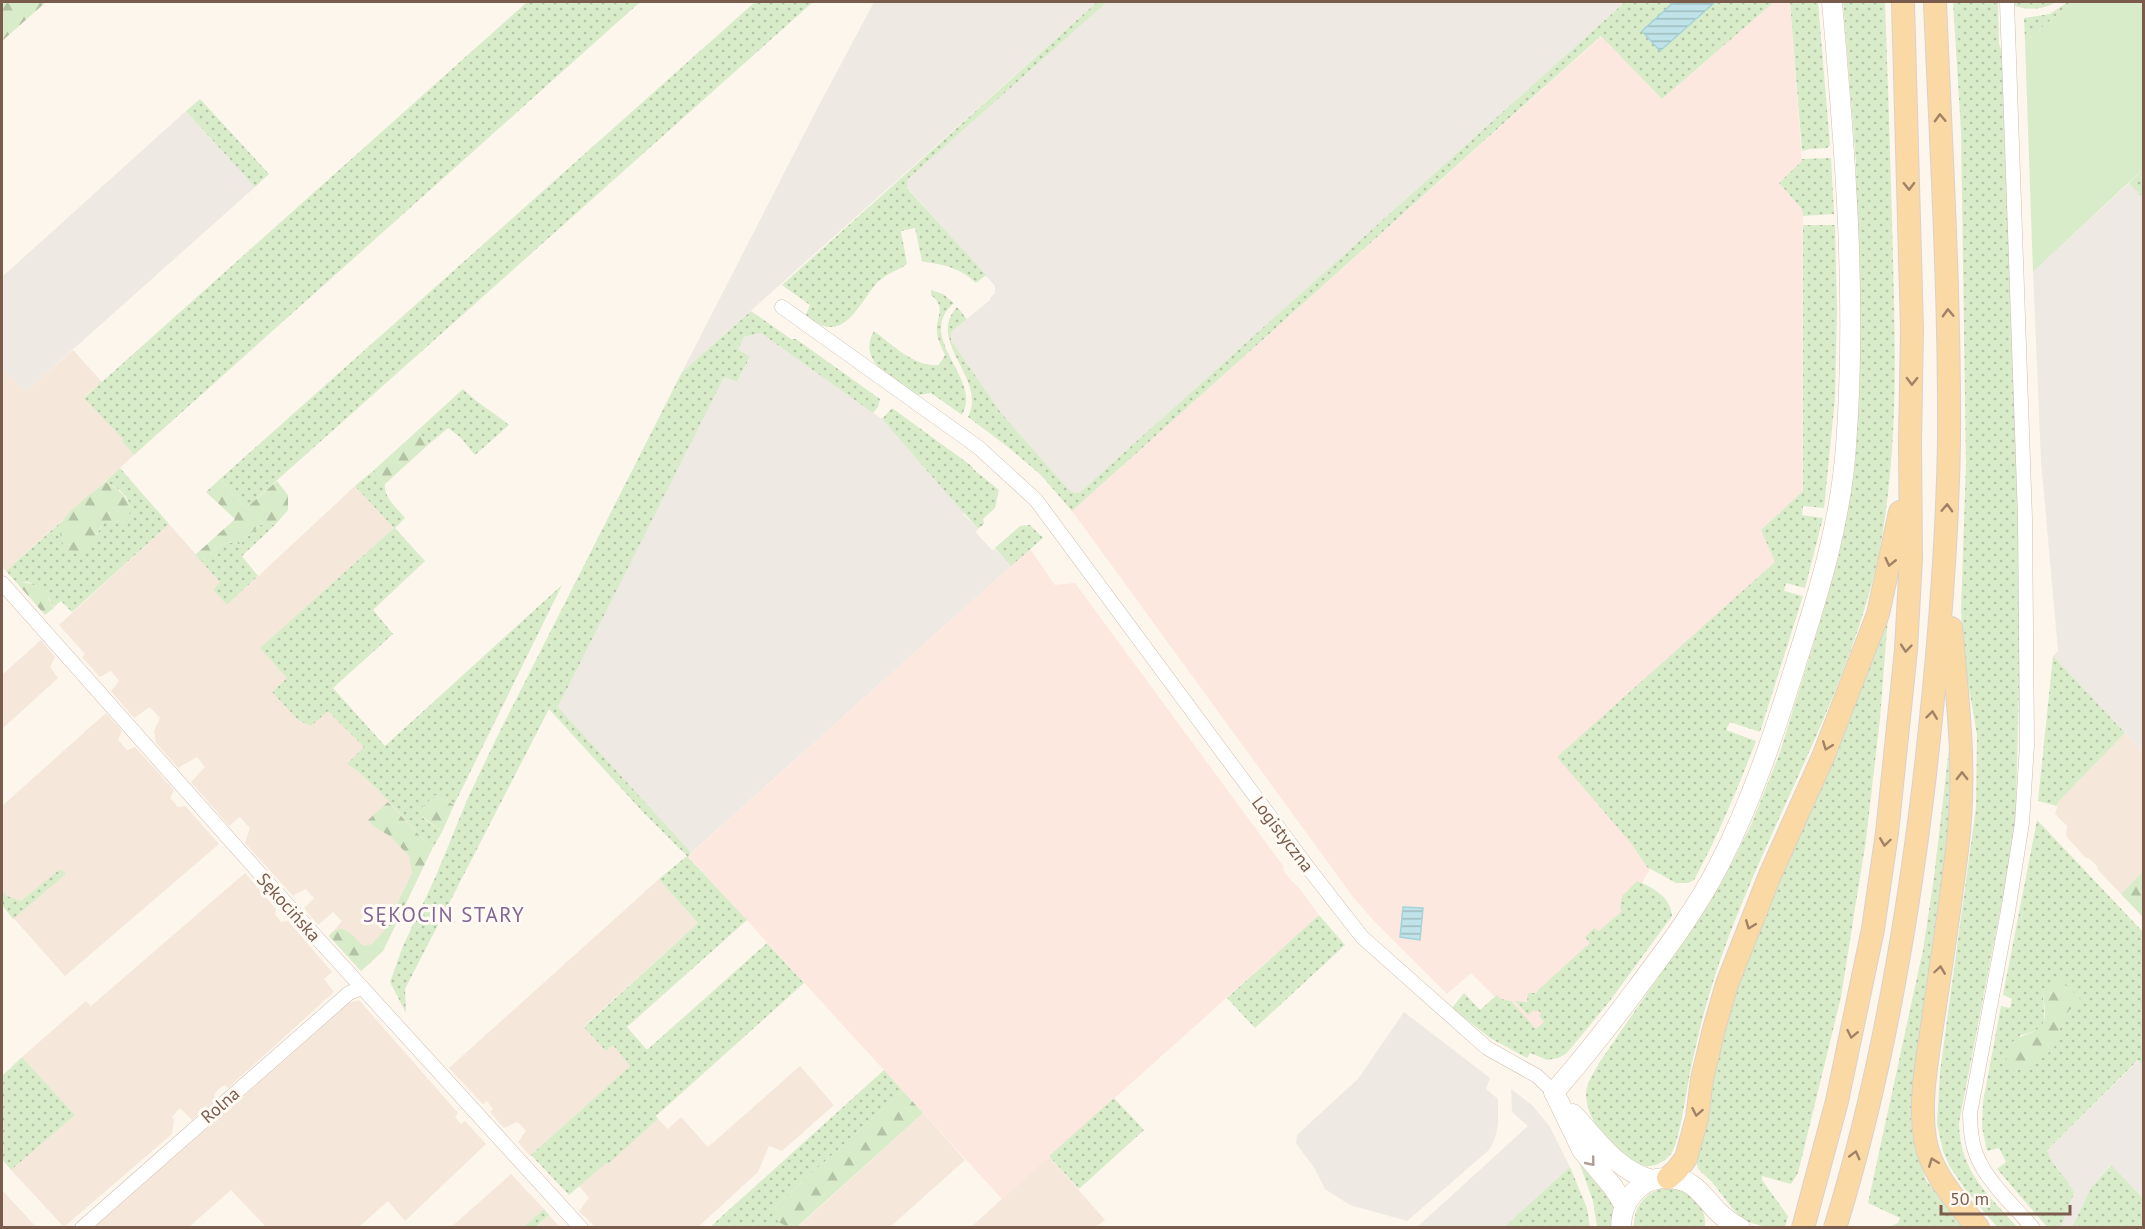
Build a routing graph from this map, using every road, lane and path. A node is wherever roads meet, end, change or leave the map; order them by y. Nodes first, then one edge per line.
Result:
1 (1833, 2) edge
2 (1903, 2) edge
3 (1935, 2) edge
4 (2007, 2) edge
5 (782, 307) dead end
6 (1910, 442) junction
7 (1945, 566) junction
8 (2, 583) edge
9 (362, 988) junction
10 (1554, 1092) junction
11 (1661, 1179) junction
12 (1625, 1206) junction
13 (1716, 1219) edge
14 (1838, 1220) edge
15 (82, 1227) edge
16 (581, 1227) edge
17 (1621, 1227) edge
18 (1740, 1227) edge
19 (1803, 1227) edge
20 (1978, 1227) edge
21 (2033, 1227) edge

1 - 10 street
2 -> 6 main road
7 -> 3 main road
4 - 21 street
5 - 10 street, Logistyczna
6 -> 11 main road
6 -> 19 main road
14 -> 7 main road
20 -> 7 main road
8 - 9 street, Sękocińska
9 - 15 street, Rolna
9 - 16 street, Sękocińska
10 - 11 street
10 -> 12 street
11 - 12 street
11 - 13 street
12 - 17 street
13 - 18 street

